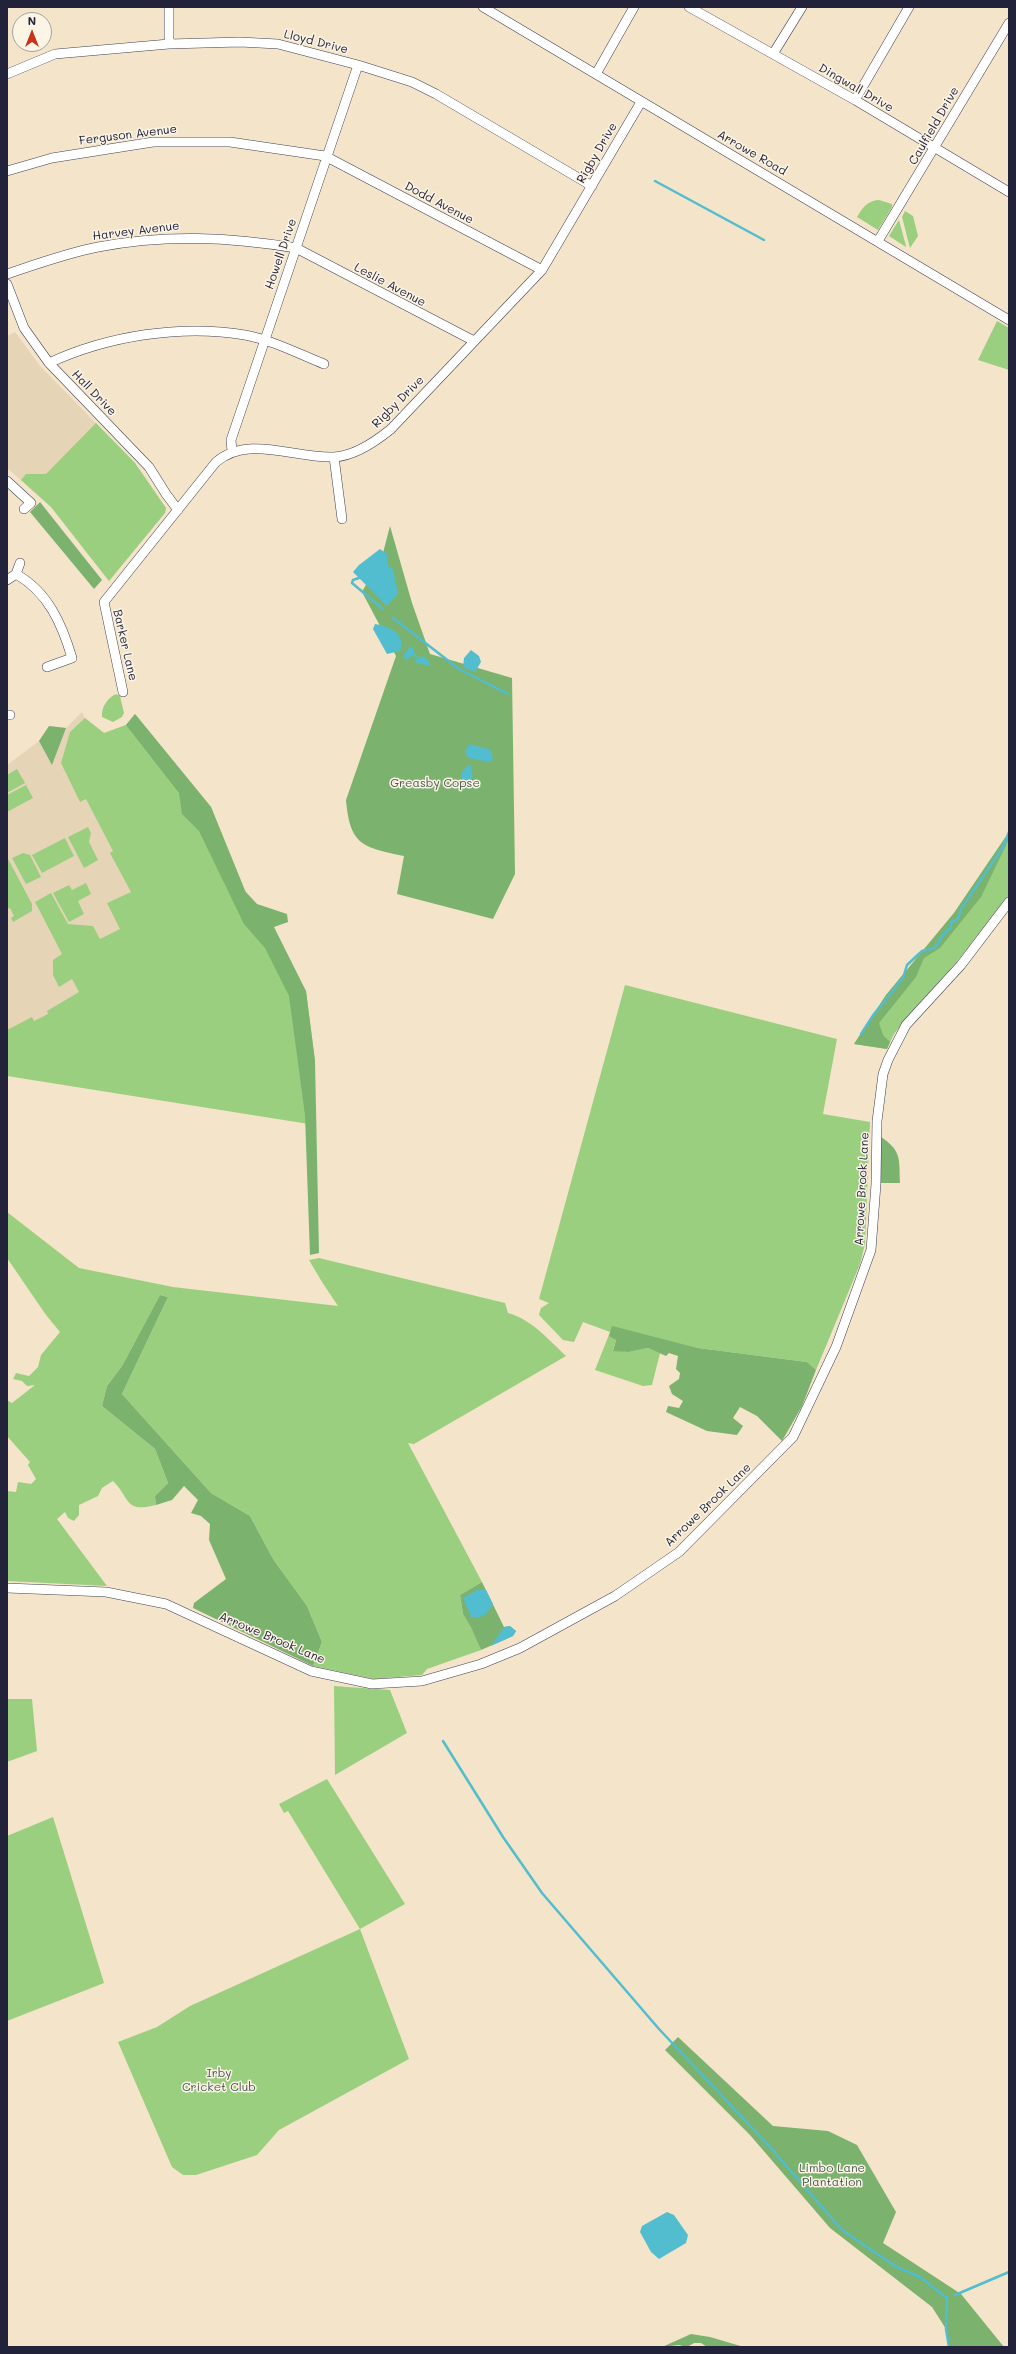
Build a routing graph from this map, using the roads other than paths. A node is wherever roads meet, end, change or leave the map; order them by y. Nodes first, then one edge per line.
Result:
1 (169, 7) edge
2 (483, 7) edge
3 (634, 7) edge
4 (689, 7) edge
5 (802, 7) edge
6 (909, 7) edge
7 (495, 10) edge
8 (1009, 23) edge
9 (169, 44) junction
10 (773, 54) junction
11 (358, 65) junction
12 (7, 74) edge
13 (596, 74) junction
14 (855, 100) junction
15 (641, 102) junction
16 (935, 148) junction
17 (325, 156) junction
18 (7, 171) edge
19 (592, 186) junction
20 (1009, 192) edge
21 (878, 241) junction
22 (296, 248) junction
23 (542, 270) junction
24 (7, 274) edge
25 (7, 284) edge
26 (1009, 320) edge
27 (264, 340) junction
28 (474, 341) junction
29 (49, 363) junction
30 (324, 364) dead end
31 (232, 451) junction
32 (334, 457) junction
33 (7, 481) edge
34 (24, 509) dead end
35 (178, 510) junction
36 (342, 519) dead end
37 (20, 563) dead end
38 (16, 574) junction
39 (7, 580) edge
40 (104, 602) joint
41 (47, 667) dead end
42 (124, 692) dead end
43 (1009, 902) edge
44 (7, 1588) edge

1 - 9 street
2 - 7 street, Arrowe Road
3 - 13 street
4 - 10 street, Dingwall Drive
5 - 10 street
6 - 14 street
7 - 13 street, Arrowe Road
8 - 16 street, Caulfield Drive
9 - 11 street, Lloyd Drive
9 - 12 street, Lloyd Drive
10 - 14 street, Dingwall Drive
11 - 17 street, Howell Drive
11 - 19 street, Lloyd Drive
13 - 15 street, Arrowe Road
14 - 16 street, Dingwall Drive
15 - 19 street, Rigby Drive
15 - 21 street, Arrowe Road
16 - 20 street, Dingwall Drive
16 - 21 street, Caulfield Drive
17 - 18 street, Ferguson Avenue
17 - 22 street, Howell Drive
17 - 23 street, Dodd Avenue
19 - 23 street, Rigby Drive
21 - 26 street, Arrowe Road
22 - 24 street, Harvey Avenue
22 - 27 street, Howell Drive
22 - 28 street, Leslie Avenue
23 - 28 street, Rigby Drive
25 - 29 street, Hall Drive
27 - 29 street
27 - 30 street
27 - 31 street, Howell Drive
28 - 32 street, Rigby Drive
29 - 35 street, Hall Drive
31 - 32 street, Rigby Drive
31 - 35 street, Rigby Drive
32 - 36 street
33 - 34 street
35 - 40 street, Rigby Drive
37 - 38 street
38 - 39 street
38 - 41 street
40 - 42 street, Barker Lane
43 - 44 street, Arrowe Brook Lane

